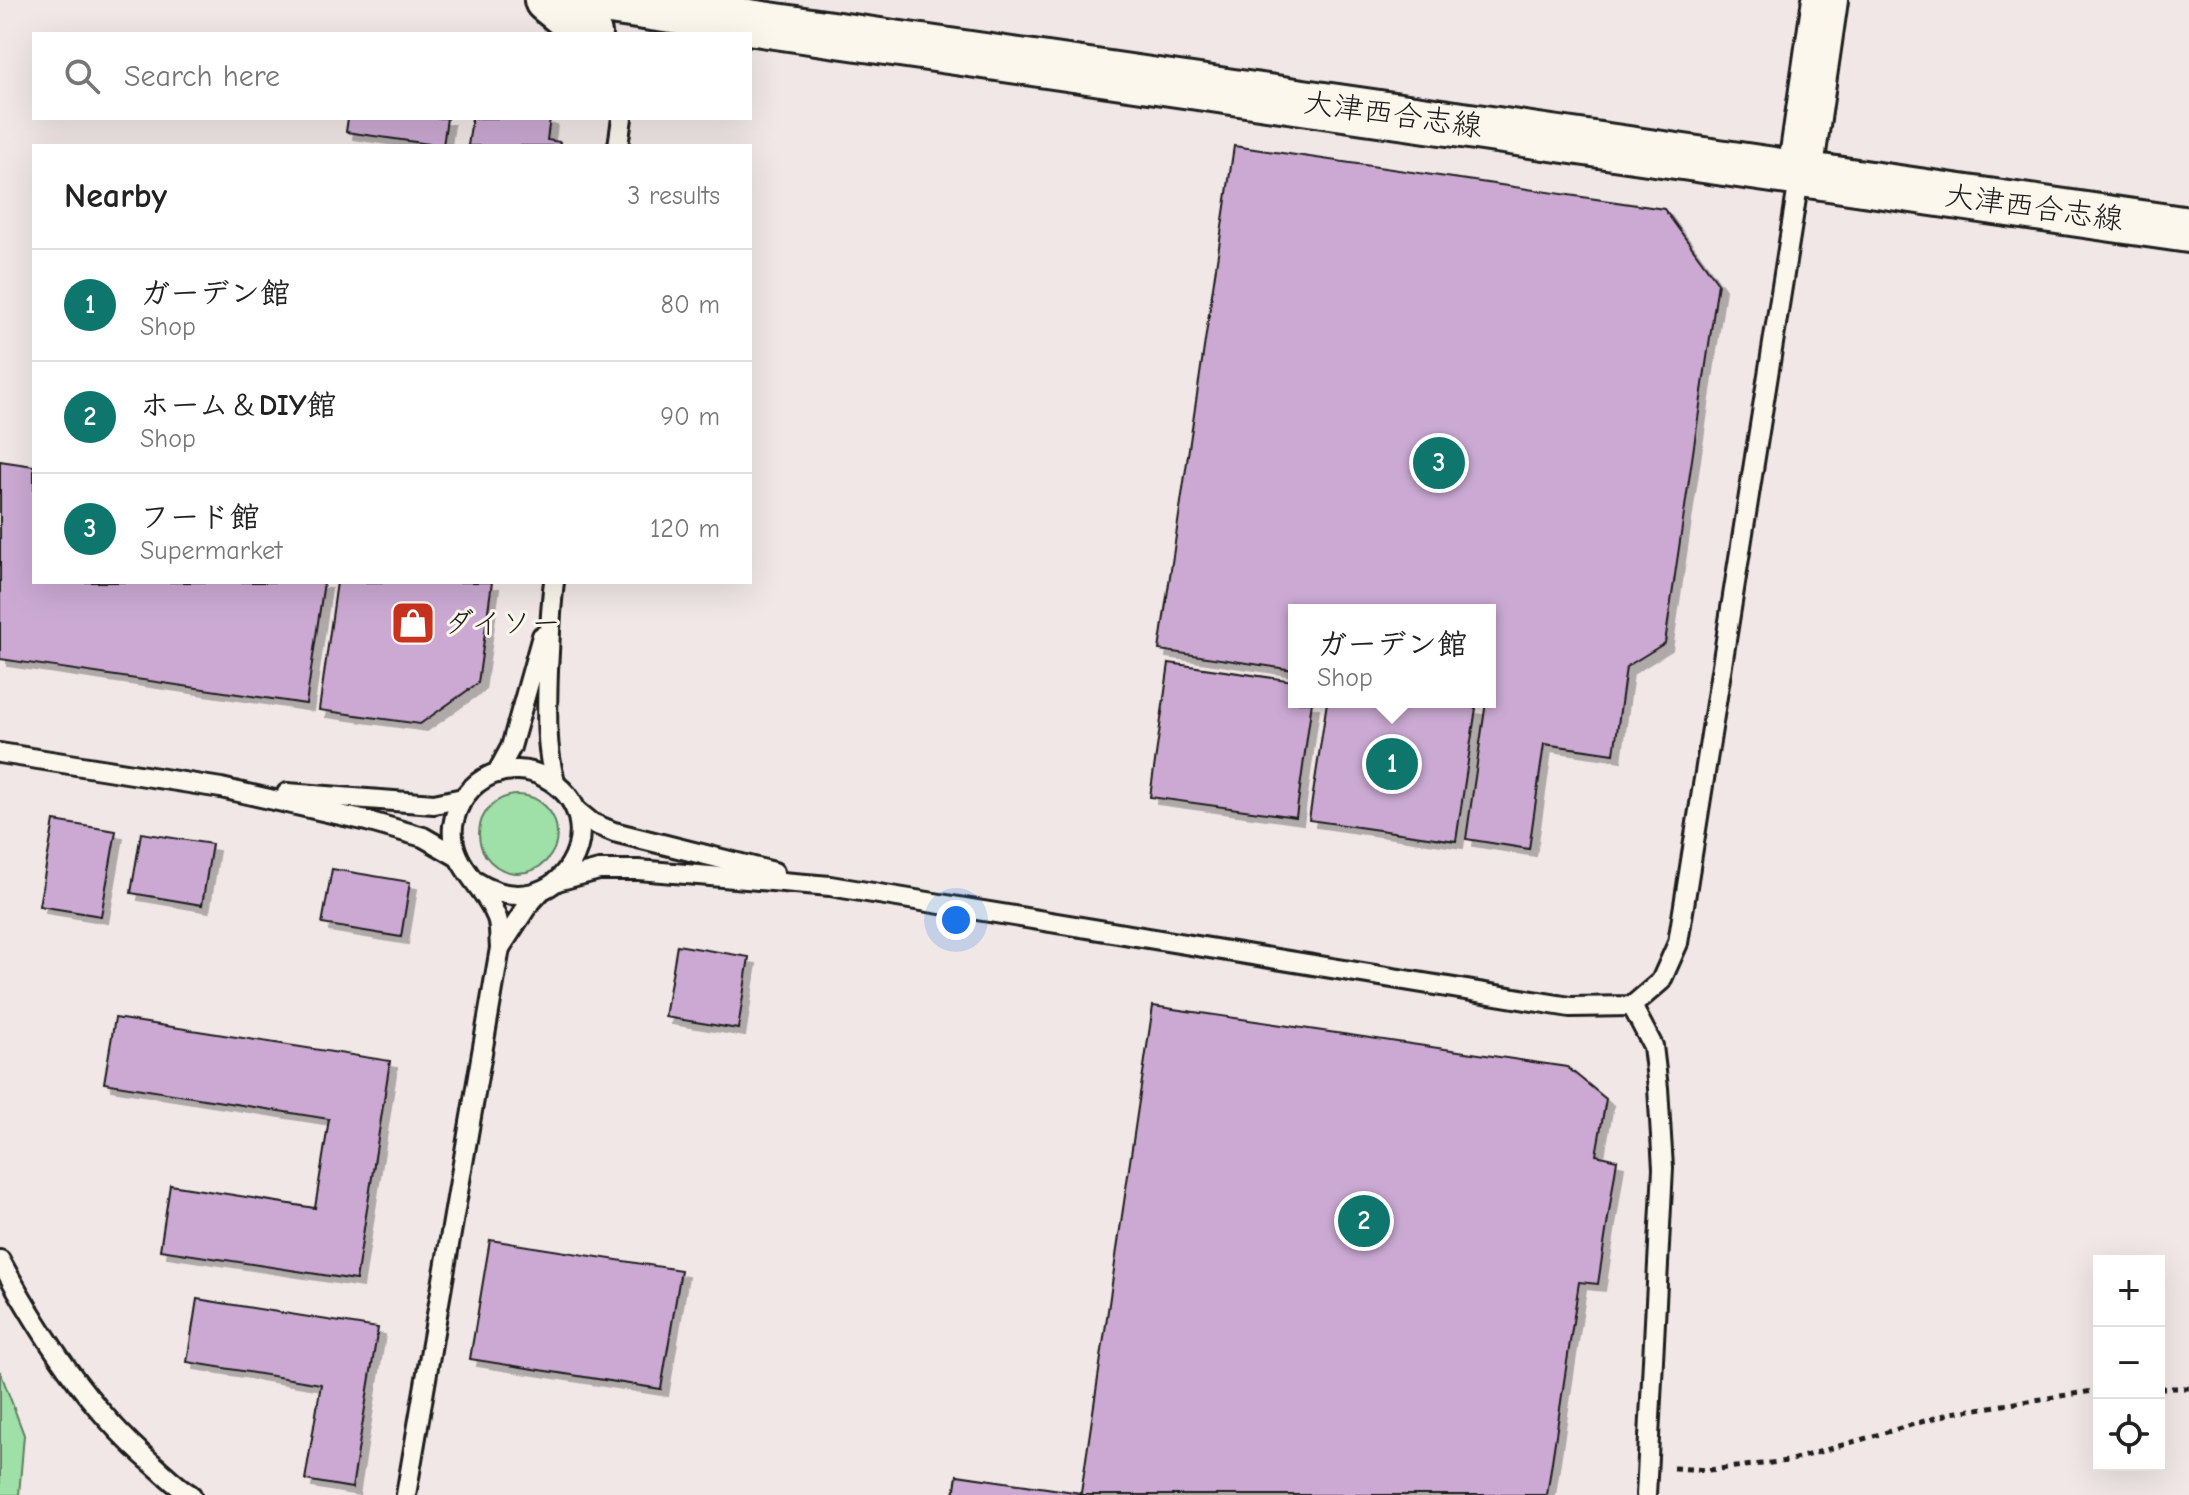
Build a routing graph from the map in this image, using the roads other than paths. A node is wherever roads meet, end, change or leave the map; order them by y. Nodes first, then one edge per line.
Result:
1 (547, 0) edge
2 (596, 0) edge
3 (1825, 0) edge
4 (768, 25) junction
5 (587, 32) edge
6 (731, 32) edge
7 (622, 120) edge
8 (618, 144) edge
9 (1800, 173) junction
10 (2189, 230) edge
11 (554, 584) edge
12 (551, 606) junction
13 (0, 753) edge
14 (497, 773) junction
15 (555, 782) junction
16 (221, 788) junction
17 (463, 798) junction
18 (576, 810) junction
19 (458, 857) junction
20 (475, 881) junction
21 (549, 886) junction
22 (830, 886) junction
23 (500, 948) junction
24 (1632, 1006) junction
25 (0, 1260) edge
26 (191, 1495) edge
27 (406, 1495) edge
28 (1646, 1495) edge

1 - 5 main road
2 - 4 main road, 大津西合志線
3 - 9 main road
4 - 6 main road
4 - 9 main road, 大津西合志線
7 - 8 lane
9 - 10 main road, 大津西合志線
9 - 24 lane
11 - 12 lane
12 - 14 lane
12 - 15 lane
13 - 16 lane
14 - 15 lane
14 - 17 lane
15 - 18 lane
16 - 17 lane
16 - 19 lane
17 - 19 lane
18 - 21 lane
18 - 22 lane
19 - 20 lane
20 - 21 lane
20 - 23 lane
21 - 22 lane
21 - 23 lane
22 - 24 lane
23 - 27 lane
24 - 28 lane
25 - 26 lane

